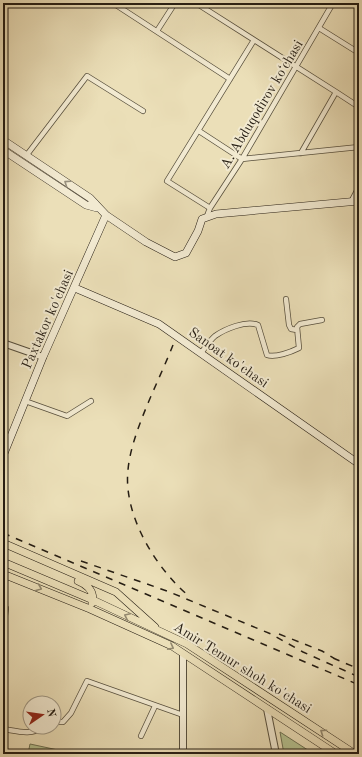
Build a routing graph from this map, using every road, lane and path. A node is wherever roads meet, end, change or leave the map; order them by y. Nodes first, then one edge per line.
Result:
1 (113, 3) edge
2 (175, 3) edge
3 (196, 3) edge
4 (333, 3) edge
5 (319, 28) junction
6 (157, 31) junction
7 (254, 40) junction
8 (359, 53) edge
9 (295, 66) junction
10 (230, 79) junction
11 (336, 92) junction
12 (359, 106) edge
13 (143, 111) dead end
14 (199, 131) junction
15 (3, 140) edge
16 (359, 148) edge
17 (3, 150) edge
18 (12, 151) junction
19 (301, 153) junction
20 (26, 156) junction
21 (242, 159) junction
22 (359, 187) edge
23 (359, 201) edge
24 (351, 202) junction
25 (97, 208) junction
26 (210, 208) junction
27 (106, 215) junction
28 (207, 216) junction
29 (75, 288) junction
30 (286, 299) dead end
31 (322, 320) dead end
32 (297, 330) junction
33 (3, 343) edge
34 (201, 353) junction
35 (43, 357) junction
36 (26, 401) junction
37 (91, 401) dead end
38 (3, 456) edge
39 (359, 464) edge
40 (3, 543) edge
41 (3, 548) edge
42 (3, 562) edge
43 (3, 574) edge
44 (93, 600) junction
45 (3, 607) edge
46 (90, 609) junction
47 (158, 630) junction
48 (3, 632) edge
49 (183, 654) junction
50 (155, 706) junction
51 (267, 708) junction
52 (183, 715) junction
53 (62, 722) edge
54 (3, 729) edge
55 (22, 733) edge
56 (142, 736) dead end
57 (184, 754) edge
58 (276, 754) edge
59 (336, 754) edge
60 (356, 754) edge

1 - 6 street
2 - 6 street
3 - 7 street
4 - 5 street, A. Abduqodirov koʻchasi
5 - 8 street
5 - 9 street, A. Abduqodirov koʻchasi
6 - 10 street
7 - 9 street
7 - 10 street
9 - 11 street
9 - 21 street, A. Abduqodirov koʻchasi
10 - 14 street
11 - 12 street
11 - 19 street
13 - 20 street
14 - 21 street
14 - 26 street
15 - 18 main road
16 - 19 street
17 - 18 main road
18 - 20 main road
18 - 25 main road
19 - 21 street
25 -> 20 main road
21 - 26 street, A. Abduqodirov koʻchasi
22 - 24 street
23 - 24 main road
24 - 28 main road
25 - 27 main road
26 - 28 street, A. Abduqodirov koʻchasi
27 - 28 main road
27 - 29 main road, Paxtakor ko'chasi
29 - 34 main road, Sanoat ko'chasi
29 - 35 main road, Paxtakor ko'chasi
30 - 32 street
31 - 32 street
32 - 34 street
33 - 35 street
34 - 39 main road, Sanoat ko'chasi
35 - 36 main road, Paxtakor ko'chasi
36 - 37 street
36 - 38 main road, Paxtakor ko'chasi
40 - 47 main road
41 - 44 main road
42 - 44 main road, Amir Temur shoh ko'chasi
43 -> 46 main road, Amir Temur shoh ko'chasi
44 - 46 main road
47 -> 44 main road, Amir Temur shoh ko'chasi
45 - 48 street
46 -> 49 main road, Amir Temur shoh ko'chasi
60 -> 47 main road, Amir Temur shoh ko'chasi
49 - 51 main road, Amir Temur shoh ko'chasi
49 - 52 street
50 - 52 street
50 - 53 street
50 - 56 street
51 - 58 street
51 - 59 main road, Amir Temur shoh ko'chasi
52 - 57 street
54 - 55 street

